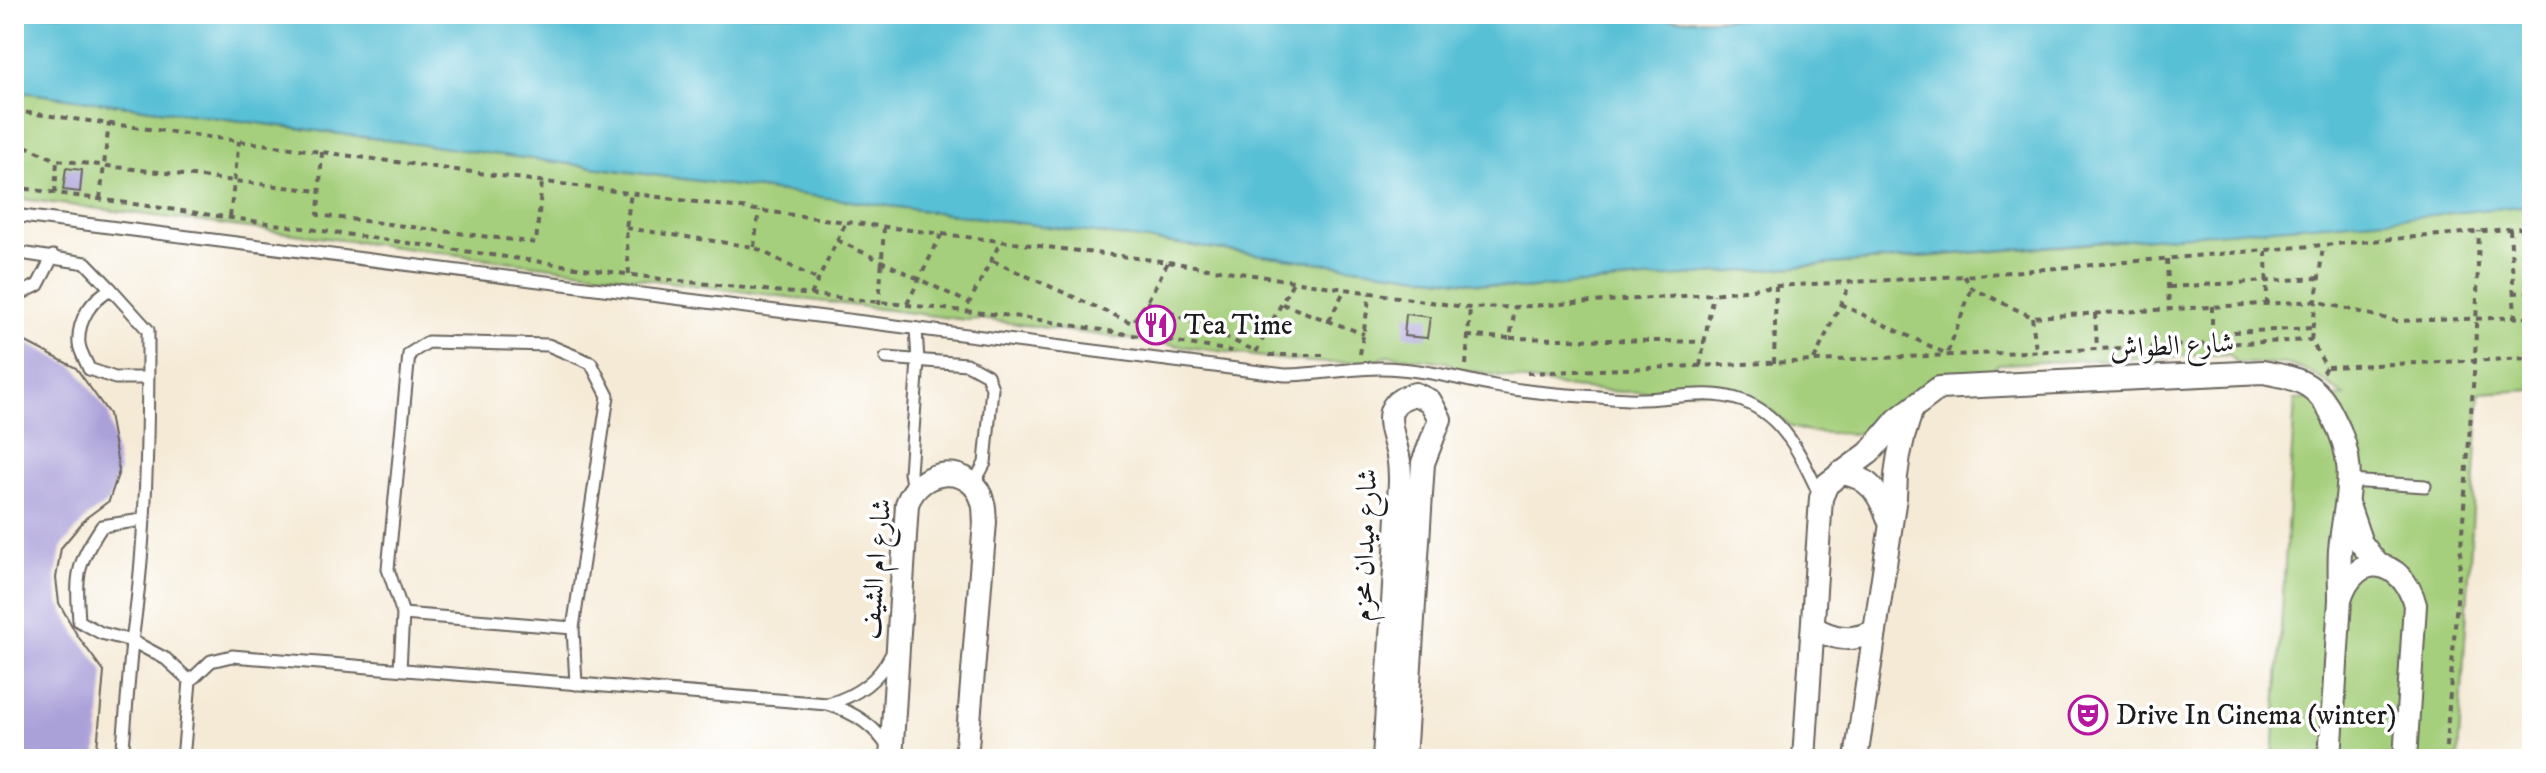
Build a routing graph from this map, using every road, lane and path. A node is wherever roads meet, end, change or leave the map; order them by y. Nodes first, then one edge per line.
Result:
1 (14, 111) edge
2 (109, 123) junction
3 (14, 141) edge
4 (239, 141) junction
5 (322, 152) junction
6 (57, 160) junction
7 (104, 165) junction
8 (235, 181) junction
9 (542, 182) junction
10 (14, 187) edge
11 (319, 191) junction
12 (55, 193) junction
13 (631, 193) junction
14 (100, 199) junction
15 (759, 210) junction
16 (14, 215) edge
17 (230, 217) junction
18 (846, 222) junction
19 (884, 227) junction
20 (2532, 227) edge
21 (626, 228) junction
22 (2510, 229) junction
23 (2479, 231) junction
24 (941, 235) junction
25 (837, 240) junction
26 (1000, 242) junction
27 (2323, 246) junction
28 (754, 247) junction
29 (2266, 251) junction
30 (14, 252) edge
31 (53, 256) junction
32 (2167, 259) junction
33 (881, 261) junction
34 (993, 261) junction
35 (1168, 262) junction
36 (629, 274) junction
37 (1964, 276) junction
38 (2319, 278) junction
39 (919, 279) junction
40 (818, 280) junction
41 (1294, 280) junction
42 (2266, 281) junction
43 (1850, 284) junction
44 (1776, 286) junction
45 (2169, 287) junction
46 (1972, 288) junction
47 (111, 289) junction
48 (1345, 289) junction
49 (2532, 292) edge
50 (2513, 293) junction
51 (1713, 294) junction
52 (811, 295) junction
53 (14, 297) edge
54 (2316, 301) junction
55 (879, 302) junction
56 (1147, 302) junction
57 (2267, 303) junction
58 (1282, 304) junction
59 (1840, 304) junction
60 (906, 305) junction
61 (2212, 306) junction
62 (1515, 307) junction
63 (2169, 308) junction
64 (2095, 313) junction
65 (2032, 317) junction
66 (2515, 317) junction
67 (2532, 317) edge
68 (2476, 318) junction
69 (1329, 321) junction
70 (878, 325) junction
71 (2313, 328) junction
72 (916, 329) junction
73 (1364, 334) dead end
74 (1467, 336) dead end
75 (1510, 338) junction
76 (2311, 340) junction
77 (1705, 342) junction
78 (2097, 348) junction
79 (2036, 351) junction
80 (1256, 352) junction
81 (1330, 354) dead end
82 (1947, 354) junction
83 (886, 358) dead end
84 (2532, 358) edge
85 (1814, 360) junction
86 (2475, 360) junction
87 (918, 361) junction
88 (1466, 363) dead end
89 (1774, 363) junction
90 (1480, 366) dead end
91 (1700, 366) junction
92 (2326, 367) junction
93 (1526, 373) dead end
94 (148, 378) junction
95 (2311, 388) junction
96 (1914, 407) junction
97 (1840, 473) junction
98 (973, 486) junction
99 (2425, 486) dead end
100 (913, 489) junction
101 (2348, 492) junction
102 (1821, 498) junction
103 (142, 520) junction
104 (1890, 523) junction
105 (2378, 565) junction
106 (2340, 600) junction
107 (403, 614) junction
108 (1813, 627) junction
109 (573, 628) junction
110 (1875, 631) junction
111 (900, 632) junction
112 (132, 641) junction
113 (400, 669) junction
114 (190, 681) junction
115 (576, 684) junction
116 (827, 704) junction
117 (891, 756) edge
118 (122, 759) edge
119 (183, 759) edge
120 (966, 759) edge
121 (1384, 759) edge
122 (1404, 759) edge
123 (1804, 759) edge
124 (1856, 759) edge
125 (2330, 759) edge
126 (2405, 759) edge
127 (2445, 759) edge

1 - 2 path
2 - 4 path
2 - 7 path
3 - 6 path
4 - 5 path
4 - 8 path
5 - 9 path
5 - 11 path
6 - 7 path
6 - 12 path
7 - 8 path
7 - 14 path
8 - 11 path
8 - 17 path
9 - 11 path
9 - 13 path
10 - 12 path
12 - 14 path
13 - 15 path
13 - 21 path
14 - 17 path
15 - 18 path
15 - 28 path
16 - 70 lane
17 - 36 path
18 - 19 path
18 - 25 path
19 - 24 path
19 - 33 path
20 - 22 path
21 - 28 path
21 - 36 path
22 - 23 path
22 - 50 path
23 - 27 path
23 - 68 path
24 - 26 path
24 - 39 path
25 - 33 path
25 - 40 path
26 - 34 path
26 - 35 path
27 - 29 path
27 - 38 path
28 - 40 path
29 - 32 path
29 - 42 path
30 - 31 lane
31 - 47 lane
31 - 53 lane
32 - 37 path
32 - 45 path
33 - 39 path
33 - 55 path
34 - 39 path
34 - 56 path
35 - 41 path
35 - 56 path
36 - 52 path
37 - 43 path
37 - 46 path
38 - 42 path
38 - 54 path
39 - 60 path
40 - 52 path
41 - 48 path
41 - 58 path
42 - 45 path
42 - 57 path
43 - 44 path
43 - 59 path
44 - 51 path
44 - 89 path
45 - 63 path
46 - 65 path
46 - 82 path
47 - 94 lane
47 - 94 lane
48 - 62 path
48 - 69 path
49 - 50 path
50 - 66 path
51 - 62 path
51 - 77 path
52 - 55 path
54 - 57 path
54 - 68 path
54 - 71 path
55 - 60 path
55 - 70 path
56 - 80 path
57 - 61 path
58 - 69 path
58 - 80 path
59 - 82 path
59 - 85 path
60 - 80 path
61 - 63 path
61 - 71 path
62 - 75 path
63 - 64 path
64 - 65 path
64 - 78 path
65 - 79 path
66 - 67 path
66 - 68 path
68 - 86 path
69 - 73 path
70 - 72 lane
71 - 76 path
72 - 87 lane
72 - 102 lane
74 - 75 path
75 - 77 path
76 - 78 path
76 - 92 path
77 - 91 path
78 - 79 path
79 - 82 path
80 - 81 path
82 - 85 path
83 - 87 lane
84 - 86 path
85 - 89 path
86 - 92 path
86 - 127 path
87 - 98 lane
87 - 100 lane
88 - 90 path
89 - 91 path
91 - 93 path
92 - 95 path
94 - 103 lane
95 - 96 street, شارع الطواش
95 - 101 street
96 - 97 street, شارع الطواش
96 - 104 street
97 - 102 street, شارع الطواش
97 - 104 street
98 - 100 street, شارع ام الشيف
98 - 120 street
99 - 101 lane
100 - 111 street, شارع ام الشيف
101 - 105 street
101 - 106 street
102 - 108 street
103 - 112 lane
103 - 112 lane
104 - 110 street
105 - 106 street
105 - 126 street
106 - 125 street
107 - 109 lane
107 - 109 lane
107 - 113 lane
108 - 110 street
108 - 123 street
109 - 115 lane
110 - 124 street
111 - 116 lane
111 - 117 street, شارع ام الشيف
112 - 114 lane
112 - 118 lane
113 - 114 lane
113 - 115 lane
114 - 119 lane
115 - 116 lane
116 - 117 lane
121 - 122 street, شارع ميدان محزم

